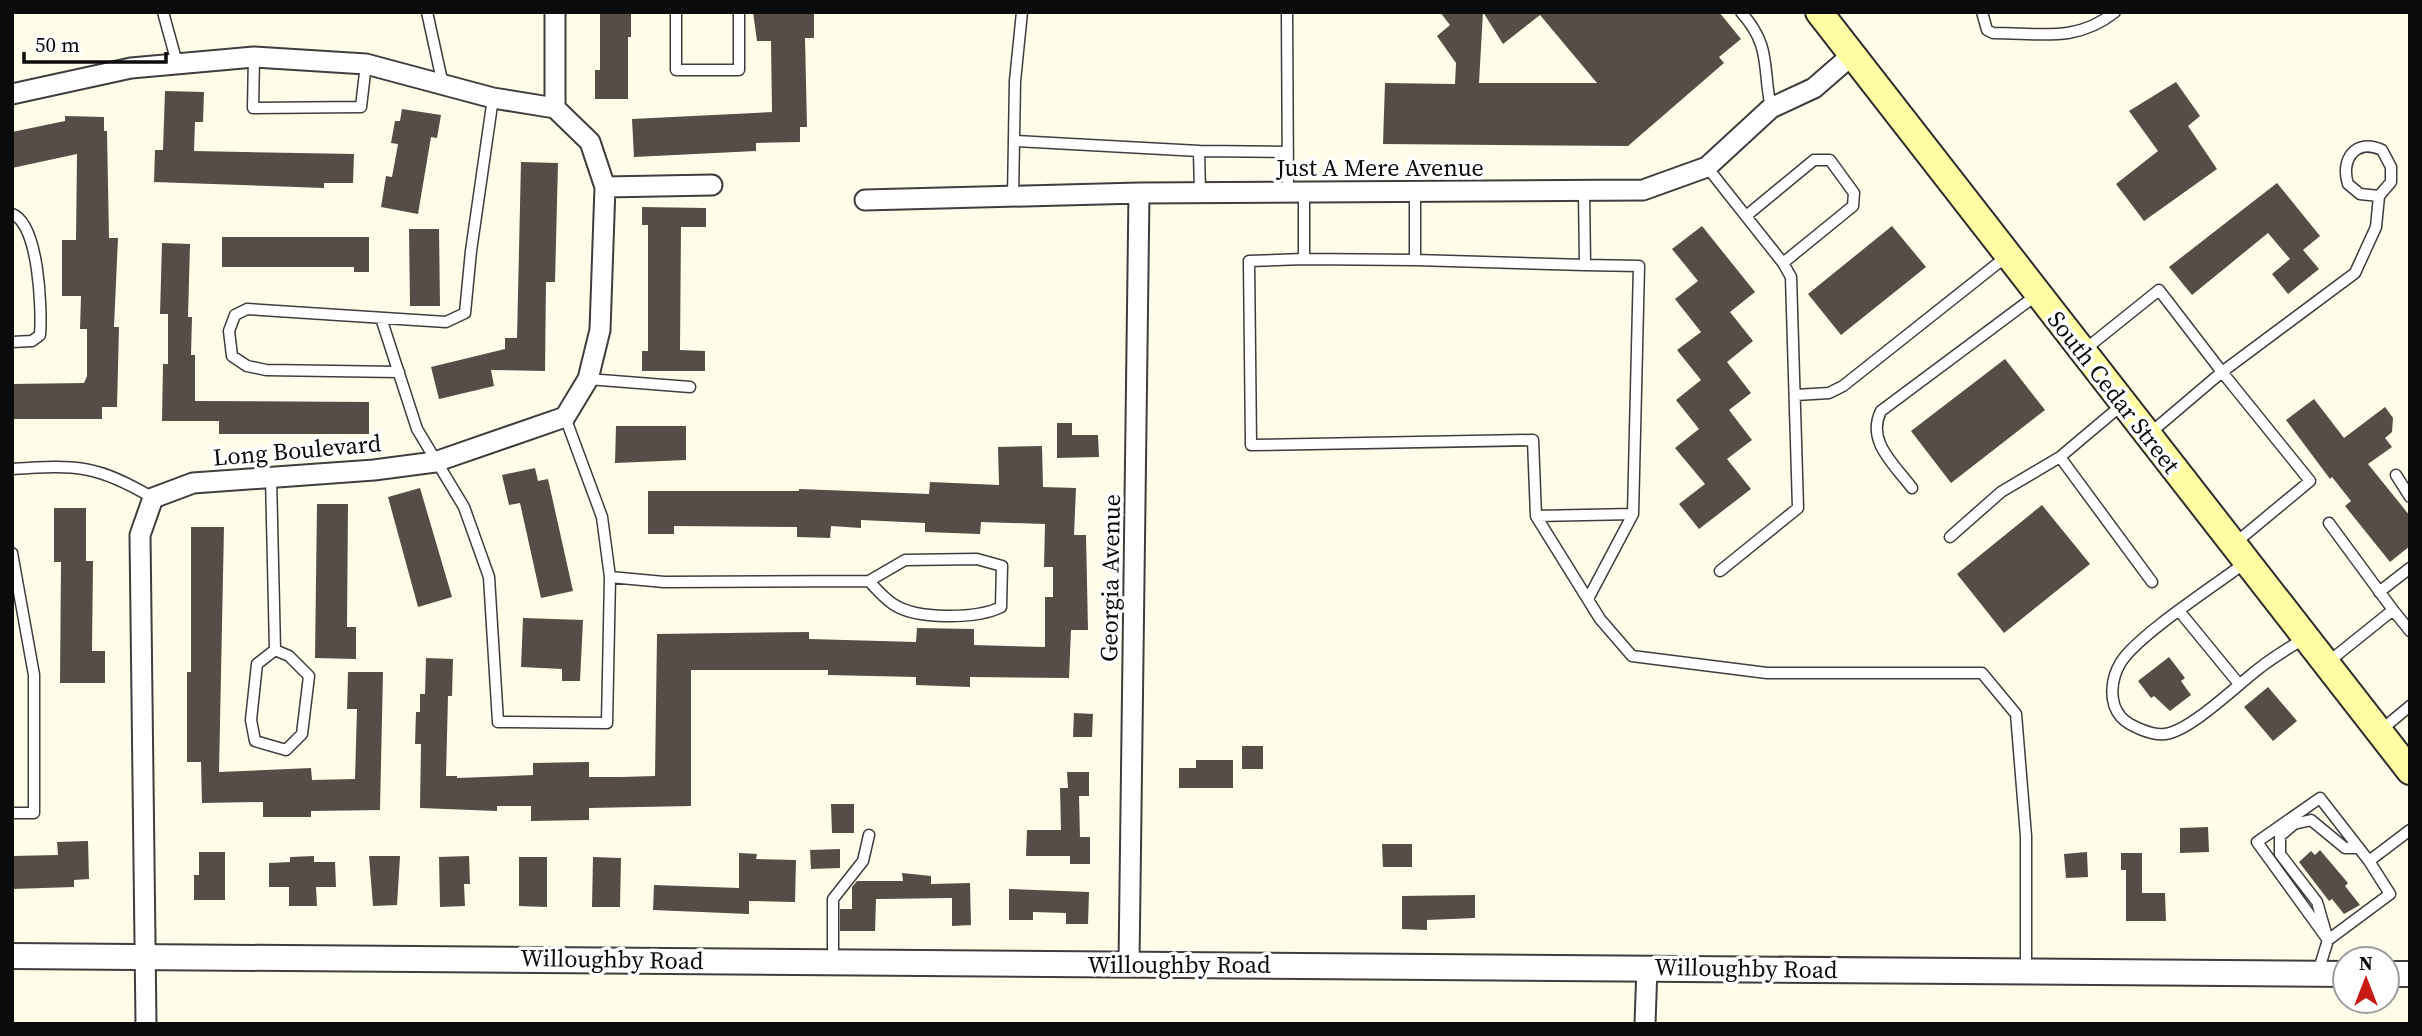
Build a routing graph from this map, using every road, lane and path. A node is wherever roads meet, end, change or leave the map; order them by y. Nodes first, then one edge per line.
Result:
1 (163, 12) edge
2 (427, 12) edge
3 (555, 12) edge
4 (676, 12) edge
5 (739, 12) edge
6 (1022, 12) edge
7 (1287, 12) edge
8 (1741, 12) edge
9 (1819, 12) edge
10 (1982, 12) edge
11 (2115, 12) edge
12 (1852, 55) junction
13 (254, 57) junction
14 (177, 64) junction
15 (366, 64) junction
16 (443, 85) junction
17 (12, 94) edge
18 (493, 98) junction
19 (555, 108) junction
20 (1771, 108) junction
21 (1014, 141) junction
22 (1199, 151) junction
23 (1288, 152) junction
24 (1707, 167) junction
25 (712, 185) dead end
26 (605, 187) junction
27 (1584, 190) junction
28 (1415, 191) junction
29 (1199, 192) junction
30 (1296, 192) junction
31 (1139, 193) junction
32 (2379, 196) junction
33 (1013, 198) junction
34 (865, 200) dead end
35 (12, 214) edge
36 (1746, 216) junction
37 (2007, 255) junction
38 (1304, 260) junction
39 (1415, 260) junction
40 (1783, 263) junction
41 (1585, 265) junction
42 (2038, 294) junction
43 (381, 318) junction
44 (12, 342) edge
45 (2083, 352) junction
46 (398, 372) junction
47 (2222, 372) junction
48 (588, 379) junction
49 (690, 387) dead end
50 (1796, 395) junction
51 (2123, 403) junction
52 (565, 418) junction
53 (2148, 435) junction
54 (2060, 457) junction
55 (435, 462) junction
56 (12, 469) edge
57 (2396, 475) dead end
58 (271, 477) junction
59 (1912, 488) dead end
60 (2410, 497) edge
61 (153, 498) junction
62 (1633, 514) junction
63 (1536, 516) junction
64 (2329, 523) dead end
65 (1950, 537) dead end
66 (12, 553) edge
67 (2240, 553) junction
68 (2410, 568) edge
69 (1720, 571) dead end
70 (610, 577) junction
71 (869, 581) junction
72 (2152, 582) dead end
73 (2379, 592) junction
74 (1588, 599) junction
75 (2393, 610) junction
76 (2180, 612) junction
77 (2410, 631) edge
78 (2306, 637) junction
79 (275, 650) junction
80 (2326, 664) junction
81 (2239, 684) junction
82 (2410, 706) edge
83 (2379, 732) junction
84 (2410, 771) edge
85 (12, 813) edge
86 (2410, 830) edge
87 (870, 835) dead end
88 (2359, 848) junction
89 (2369, 861) junction
90 (2328, 940) junction
91 (146, 955) junction
92 (12, 956) edge
93 (833, 961) junction
94 (1129, 964) junction
95 (1647, 967) junction
96 (2026, 971) junction
97 (2318, 973) junction
98 (2331, 973) edge
99 (146, 1024) edge
100 (1645, 1024) edge

1 - 14 lane
2 - 16 lane
3 - 19 street
4 - 5 lane
6 - 21 lane
7 - 23 lane
8 - 20 lane
9 - 12 main road, South Cedar Street
10 - 11 lane
12 - 20 street, Just A Mere Avenue
12 - 37 main road, South Cedar Street
13 - 14 street
13 - 15 street
13 - 15 lane
14 - 17 street
15 - 16 street
16 - 18 street
18 - 19 street
18 - 43 lane
19 - 26 street
20 - 24 street, Just A Mere Avenue
21 - 22 lane
21 - 33 lane
22 - 23 lane
22 - 29 lane
23 - 30 lane
24 - 27 street, Just A Mere Avenue
24 - 36 lane
25 - 26 street
26 - 48 street
27 - 28 street, Just A Mere Avenue
27 - 41 lane
28 - 30 street, Just A Mere Avenue
28 - 39 lane
29 - 30 street, Just A Mere Avenue
29 - 31 street, Just A Mere Avenue
30 - 38 lane
31 - 33 street, Just A Mere Avenue
31 - 94 street, Georgia Avenue
32 - 32 lane
32 - 47 lane
33 - 34 street, Just A Mere Avenue
35 - 44 lane
36 - 40 lane
36 - 40 lane
37 - 42 main road, South Cedar Street
37 - 50 lane
38 - 39 lane
38 - 63 lane
39 - 41 lane
40 - 50 lane
41 - 62 lane
42 - 45 main road, South Cedar Street
42 - 59 lane
43 - 46 lane
43 - 46 lane
45 - 47 lane
45 - 51 main road, South Cedar Street
46 - 55 lane
47 - 53 lane
47 - 67 lane
48 - 49 lane
48 - 52 street
50 - 69 lane
51 - 53 main road, South Cedar Street
51 - 54 lane
52 - 55 street, Long Boulevard
52 - 70 lane
53 - 67 main road, South Cedar Street
54 - 65 lane
54 - 72 lane
55 - 58 street, Long Boulevard
55 - 70 lane
56 - 61 lane
57 - 60 lane
58 - 61 street, Long Boulevard
58 - 79 lane
61 - 91 street
62 - 63 lane
62 - 74 lane
63 - 74 lane
64 - 73 lane
66 - 85 lane
67 - 76 lane
67 - 78 main road, South Cedar Street
68 - 73 lane
70 - 71 lane
71 - 71 lane
73 - 75 lane
74 - 96 lane
75 - 77 lane
75 - 80 lane
76 - 81 lane
76 - 81 lane
78 - 80 main road, South Cedar Street
78 - 81 lane
79 - 79 lane
80 - 83 main road, South Cedar Street
82 - 83 lane
83 - 84 main road, South Cedar Street
86 - 89 lane
87 - 93 lane
88 - 89 lane
88 - 90 lane
88 - 90 lane
89 - 90 lane
90 - 97 lane
91 - 92 street, Willoughby Road
91 - 93 street, Willoughby Road
91 - 99 street
93 - 94 street, Willoughby Road
94 - 95 street, Willoughby Road
95 - 96 street, Willoughby Road
95 - 100 street
96 - 97 street, Willoughby Road
97 - 98 street, Willoughby Road

